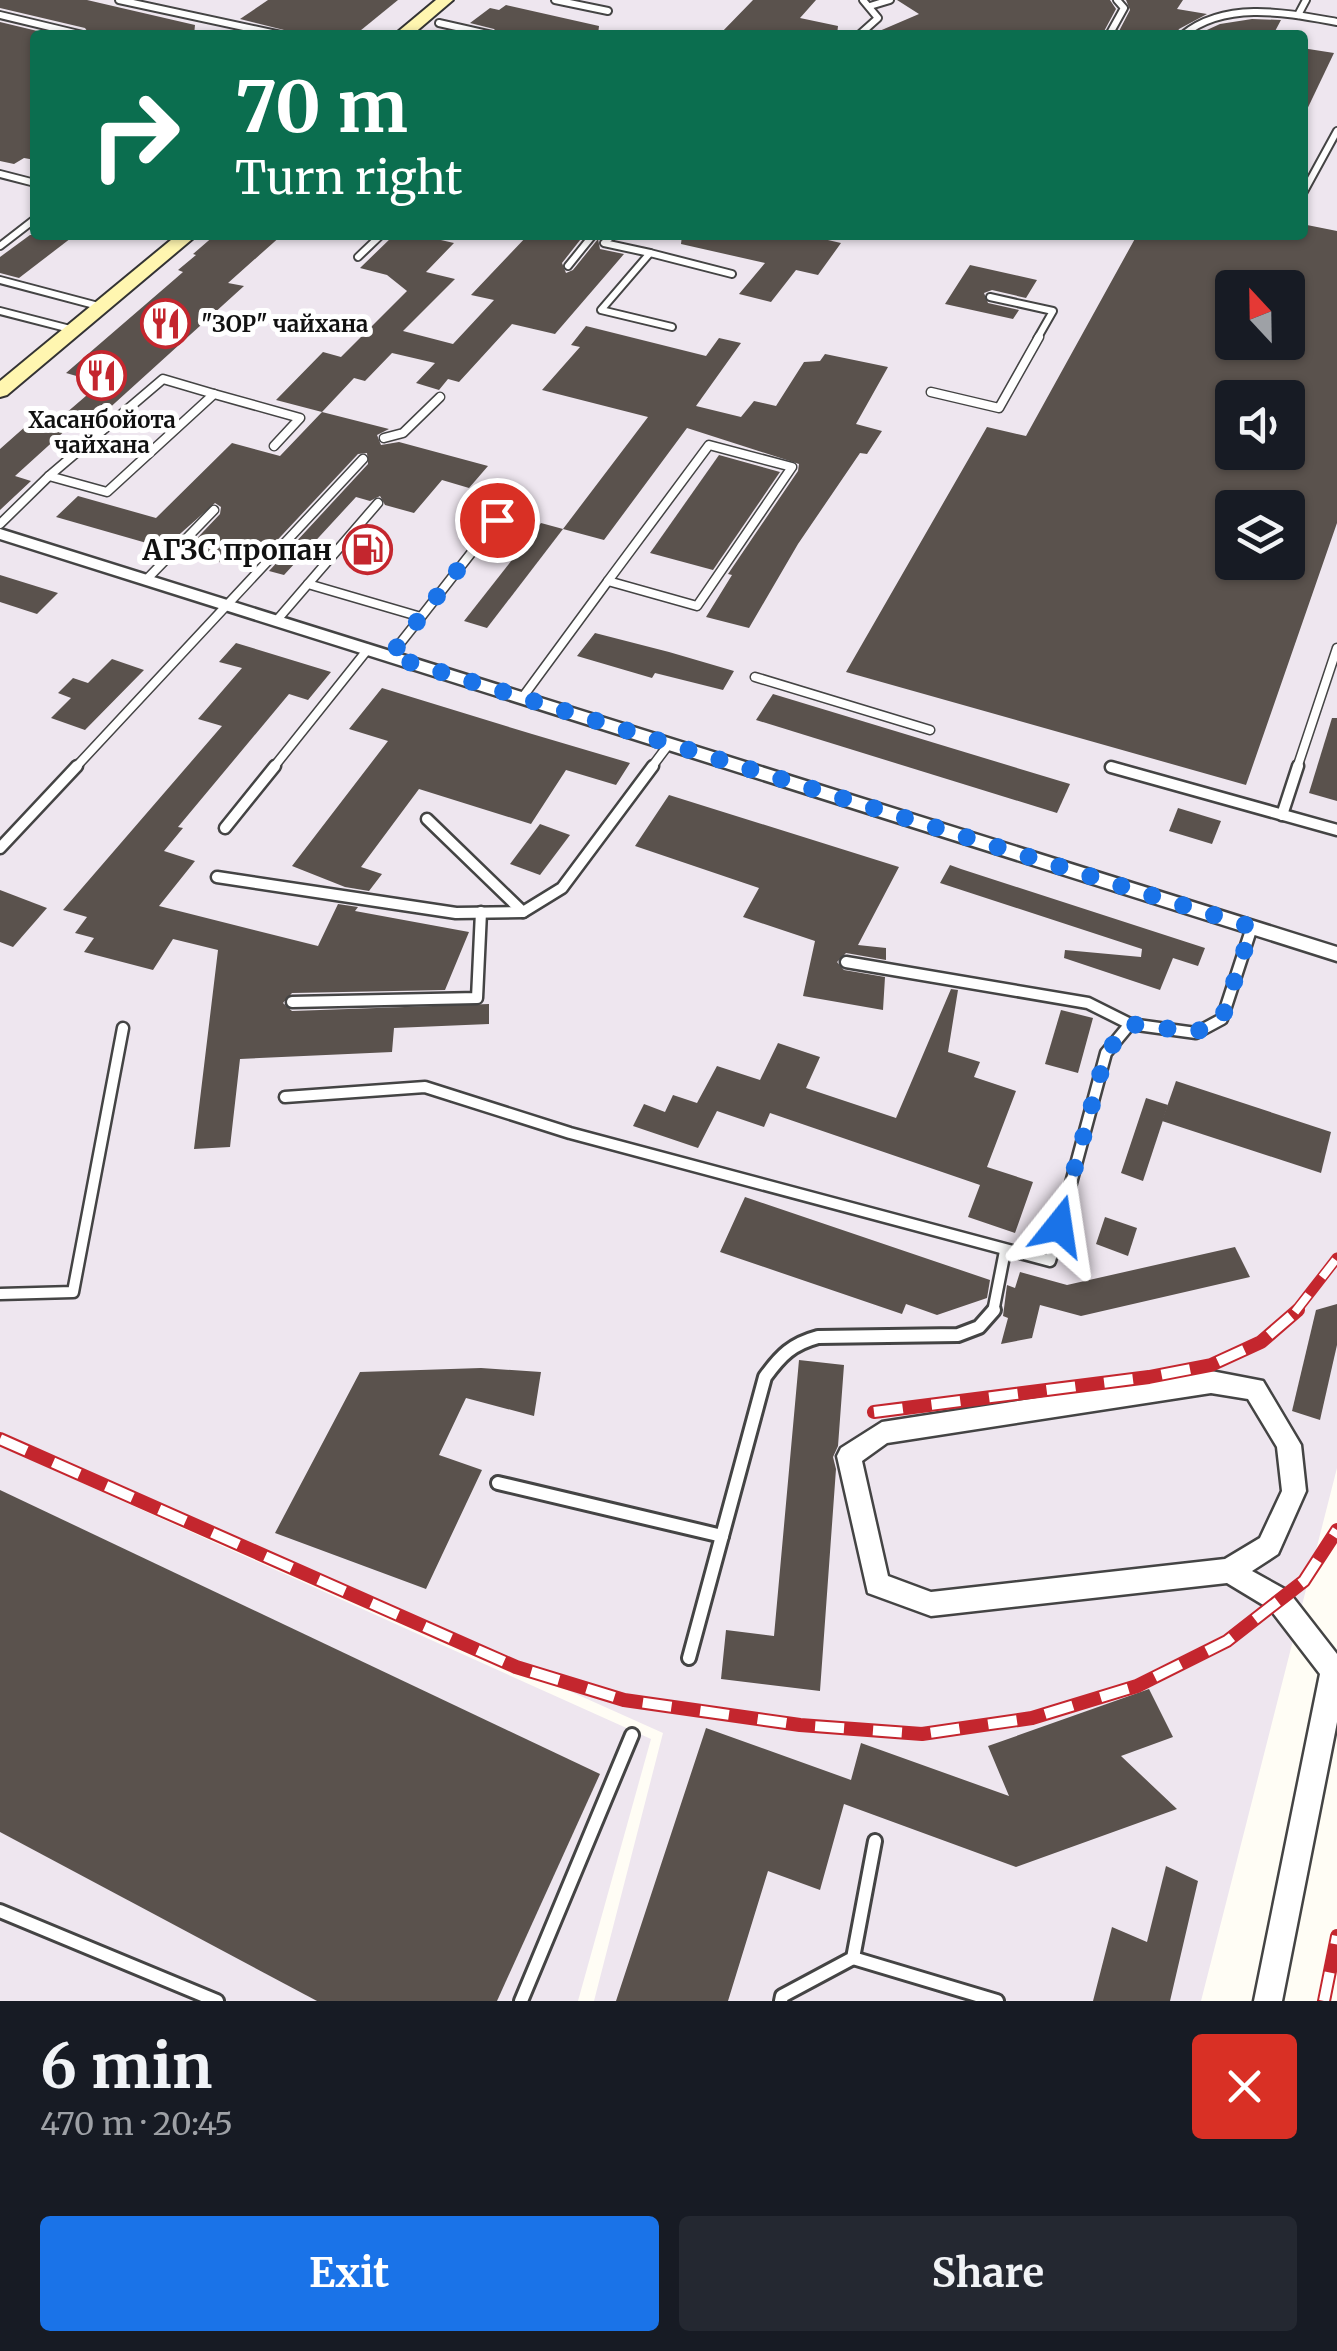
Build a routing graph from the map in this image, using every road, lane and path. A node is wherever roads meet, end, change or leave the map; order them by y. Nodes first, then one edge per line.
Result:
1 (118, 0) edge
2 (444, 0) edge
3 (466, 0) edge
4 (555, 0) edge
5 (863, 0) edge
6 (890, 0) edge
7 (1117, 0) edge
8 (1306, 0) edge
9 (870, 6) junction
10 (608, 11) dead end
11 (1298, 15) junction
12 (0, 16) edge
13 (1337, 22) edge
14 (439, 23) junction
15 (61, 30) edge
16 (258, 30) edge
17 (408, 30) edge
18 (431, 30) edge
19 (470, 30) edge
20 (865, 30) edge
21 (1112, 30) edge
22 (1186, 30) edge
23 (1337, 131) edge
24 (0, 174) edge
25 (30, 182) edge
26 (1308, 185) edge
27 (30, 223) edge
28 (152, 240) edge
29 (182, 240) edge
30 (376, 240) edge
31 (589, 240) edge
32 (608, 240) edge
33 (0, 246) edge
34 (650, 254) junction
35 (358, 257) dead end
36 (568, 266) dead end
37 (732, 274) dead end
38 (0, 280) edge
39 (990, 297) dead end
40 (78, 302) junction
41 (102, 308) junction
42 (0, 311) edge
43 (52, 325) junction
44 (672, 327) dead end
45 (74, 330) junction
46 (0, 366) edge
47 (0, 391) edge
48 (931, 392) dead end
49 (214, 394) junction
50 (440, 397) dead end
51 (384, 438) dead end
52 (274, 446) dead end
53 (364, 459) dead end
54 (50, 476) junction
55 (378, 503) dead end
56 (214, 510) dead end
57 (497, 520) dead end
58 (0, 524) edge
59 (0, 534) edge
60 (146, 580) junction
61 (607, 581) junction
62 (308, 584) junction
63 (230, 606) junction
64 (422, 616) junction
65 (277, 620) junction
66 (1337, 648) edge
67 (368, 649) junction
68 (390, 656) junction
69 (755, 677) dead end
70 (522, 698) junction
71 (930, 730) dead end
72 (669, 744) junction
73 (1111, 767) dead end
74 (1282, 815) junction
75 (426, 819) dead end
76 (225, 828) dead end
77 (1337, 830) edge
78 (0, 848) edge
79 (217, 877) dead end
80 (481, 912) junction
81 (523, 912) junction
82 (1252, 927) junction
83 (1337, 954) edge
84 (846, 962) dead end
85 (292, 1002) dead end
86 (1130, 1024) junction
87 (123, 1028) dead end
88 (285, 1097) dead end
89 (1004, 1252) junction
90 (0, 1294) edge
91 (498, 1483) dead end
92 (722, 1536) junction
93 (1229, 1571) junction
94 (688, 1658) dead end
95 (632, 1735) dead end
96 (874, 1841) dead end
97 (0, 1911) edge
98 (853, 1958) junction
99 (217, 2001) edge
100 (521, 2001) edge
101 (781, 2001) edge
102 (997, 2001) edge
103 (1268, 2001) edge

1 - 16 lane
2 - 17 main road
3 - 14 main road
4 - 10 lane
5 - 9 lane
6 - 9 lane
7 - 21 lane
8 - 11 lane
9 - 20 lane
11 - 13 lane
11 - 22 lane
12 - 15 lane
14 - 18 main road
14 - 19 lane
23 - 26 lane
24 - 25 lane
27 - 33 lane
28 - 40 main road
29 - 41 main road
30 - 35 lane
31 - 36 lane
32 - 34 lane
34 - 37 lane
34 - 44 lane
38 - 40 lane
39 - 48 lane
40 - 41 lane
40 - 43 main road
41 - 45 main road
42 - 43 lane
43 - 45 lane
43 - 46 main road
45 - 47 main road
49 - 52 lane
49 - 54 lane
49 - 54 lane
50 - 51 lane
53 - 63 lane
54 - 58 lane
55 - 62 lane
56 - 60 lane
57 - 64 lane
59 - 60 street
60 - 63 street
61 - 61 lane
61 - 70 lane
62 - 64 lane
62 - 65 lane
63 - 65 street
63 - 78 lane
64 - 68 lane
65 - 67 street
66 - 74 lane
67 - 68 street
67 - 76 lane
68 - 70 street
69 - 71 lane
70 - 72 street
72 - 81 lane
72 - 82 street
73 - 74 lane
74 - 77 lane
75 - 81 lane
79 - 80 lane
80 - 81 lane
80 - 85 lane
82 - 83 street
82 - 86 lane
84 - 86 lane
86 - 89 lane
87 - 90 lane
88 - 89 lane
89 - 92 lane
91 - 92 lane
92 - 94 lane
93 - 93 street
93 - 103 street
95 - 100 lane
96 - 98 lane
97 - 99 lane
98 - 101 lane
98 - 102 lane

